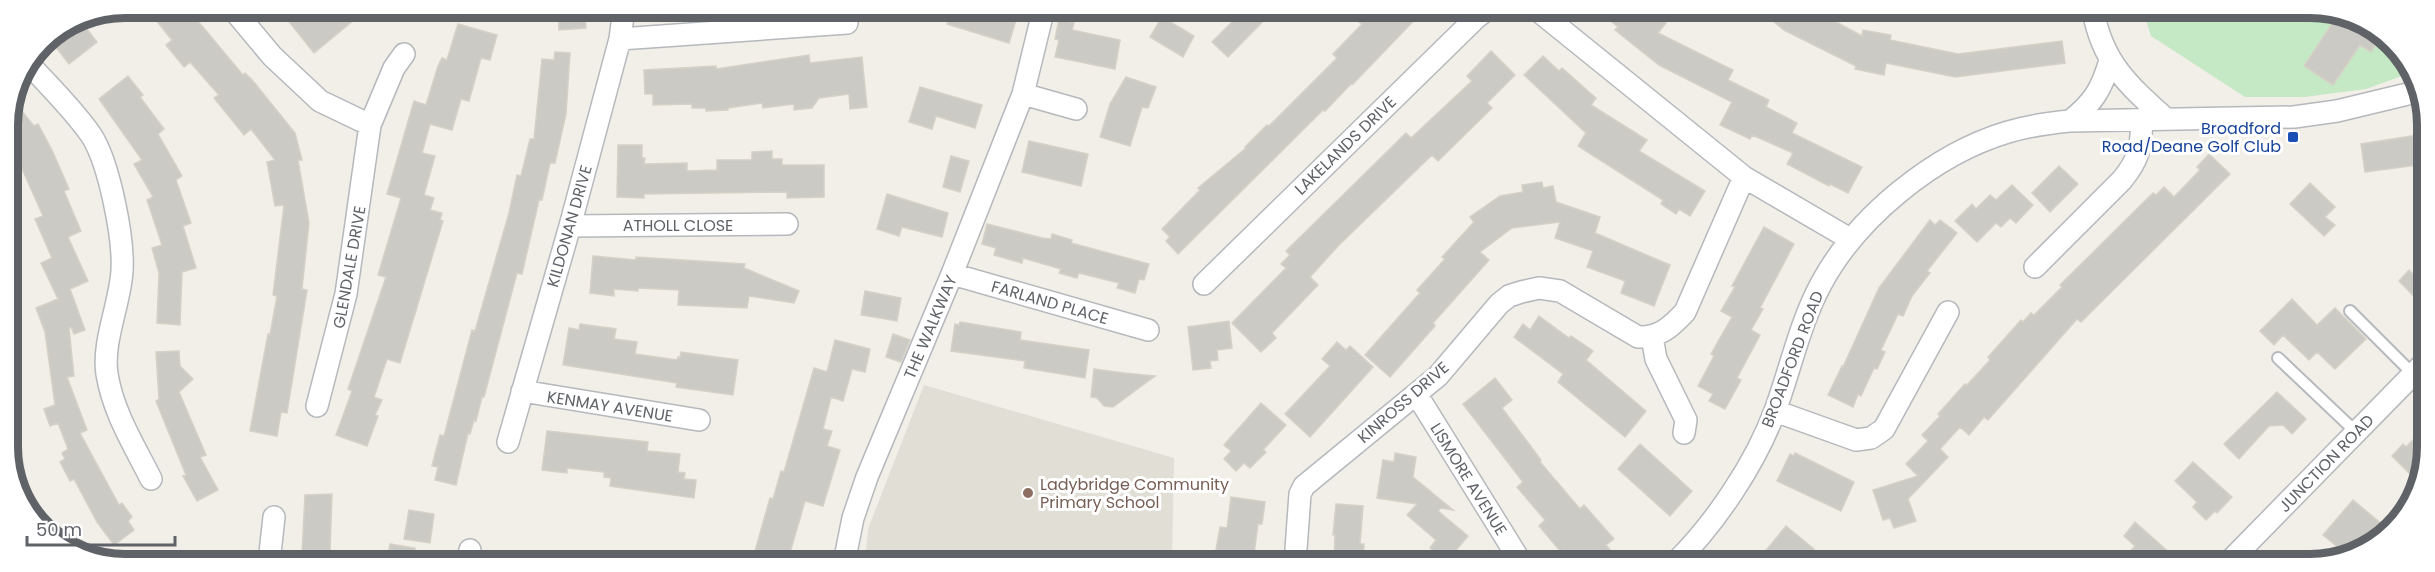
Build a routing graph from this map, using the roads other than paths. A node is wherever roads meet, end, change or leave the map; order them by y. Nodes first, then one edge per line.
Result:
1 (240, 18) edge
2 (623, 18) edge
3 (1042, 18) edge
4 (1475, 18) edge
5 (1547, 18) edge
6 (2095, 18) edge
7 (847, 23) dead end
8 (620, 39) junction
9 (404, 54) dead end
10 (2110, 60) junction
11 (34, 70) edge
12 (2412, 93) edge
13 (1023, 94) junction
14 (1076, 109) dead end
15 (2142, 119) junction
16 (2166, 119) junction
17 (2070, 121) junction
18 (370, 125) junction
19 (1744, 177) junction
20 (787, 224) dead end
21 (570, 226) junction
22 (1850, 239) junction
23 (2035, 267) dead end
24 (952, 274) junction
25 (1204, 284) dead end
26 (2350, 311) dead end
27 (1948, 312) dead end
28 (1148, 330) dead end
29 (1652, 338) junction
30 (2278, 358) dead end
31 (2417, 366) edge
32 (2417, 370) edge
33 (522, 391) junction
34 (1417, 395) junction
35 (317, 406) dead end
36 (1775, 411) junction
37 (699, 420) dead end
38 (2356, 432) junction
39 (1684, 433) dead end
40 (508, 442) dead end
41 (151, 479) dead end
42 (274, 517) dead end
43 (270, 554) edge
44 (846, 554) edge
45 (1297, 554) edge
46 (1516, 554) edge
47 (1683, 554) edge
48 (2237, 554) edge

1 - 18 street
2 - 8 street, KILDONAN DRIVE
3 - 13 street, THE WALKWAY
4 - 25 street, LAKELANDS DRIVE
5 - 19 street
6 - 10 street
7 - 8 street
8 - 21 street, KILDONAN DRIVE
9 - 18 street, GLENDALE DRIVE
10 - 16 street
10 - 17 street
11 - 41 street
12 - 16 street, BROADFORD ROAD
13 - 14 street
13 - 24 street, THE WALKWAY
15 - 16 street, BROADFORD ROAD
15 - 17 street, BROADFORD ROAD
15 - 23 street
17 - 22 street, BROADFORD ROAD
18 - 35 street, GLENDALE DRIVE
19 - 22 street
19 - 29 street
20 - 21 street, ATHOLL CLOSE
21 - 33 street, KILDONAN DRIVE
22 - 36 street, BROADFORD ROAD
24 - 28 street, FARLAND PLACE
24 - 44 street, THE WALKWAY
26 - 31 lane
27 - 36 street
29 - 34 street, KINROSS DRIVE
29 - 39 street
30 - 38 lane
32 - 38 street, JUNCTION ROAD
33 - 37 street, KENMAY AVENUE
33 - 40 street, KILDONAN DRIVE
34 - 45 street, KINROSS DRIVE
34 - 46 street, LISMORE AVENUE
36 - 47 street, BROADFORD ROAD
38 - 48 street, JUNCTION ROAD
42 - 43 street

